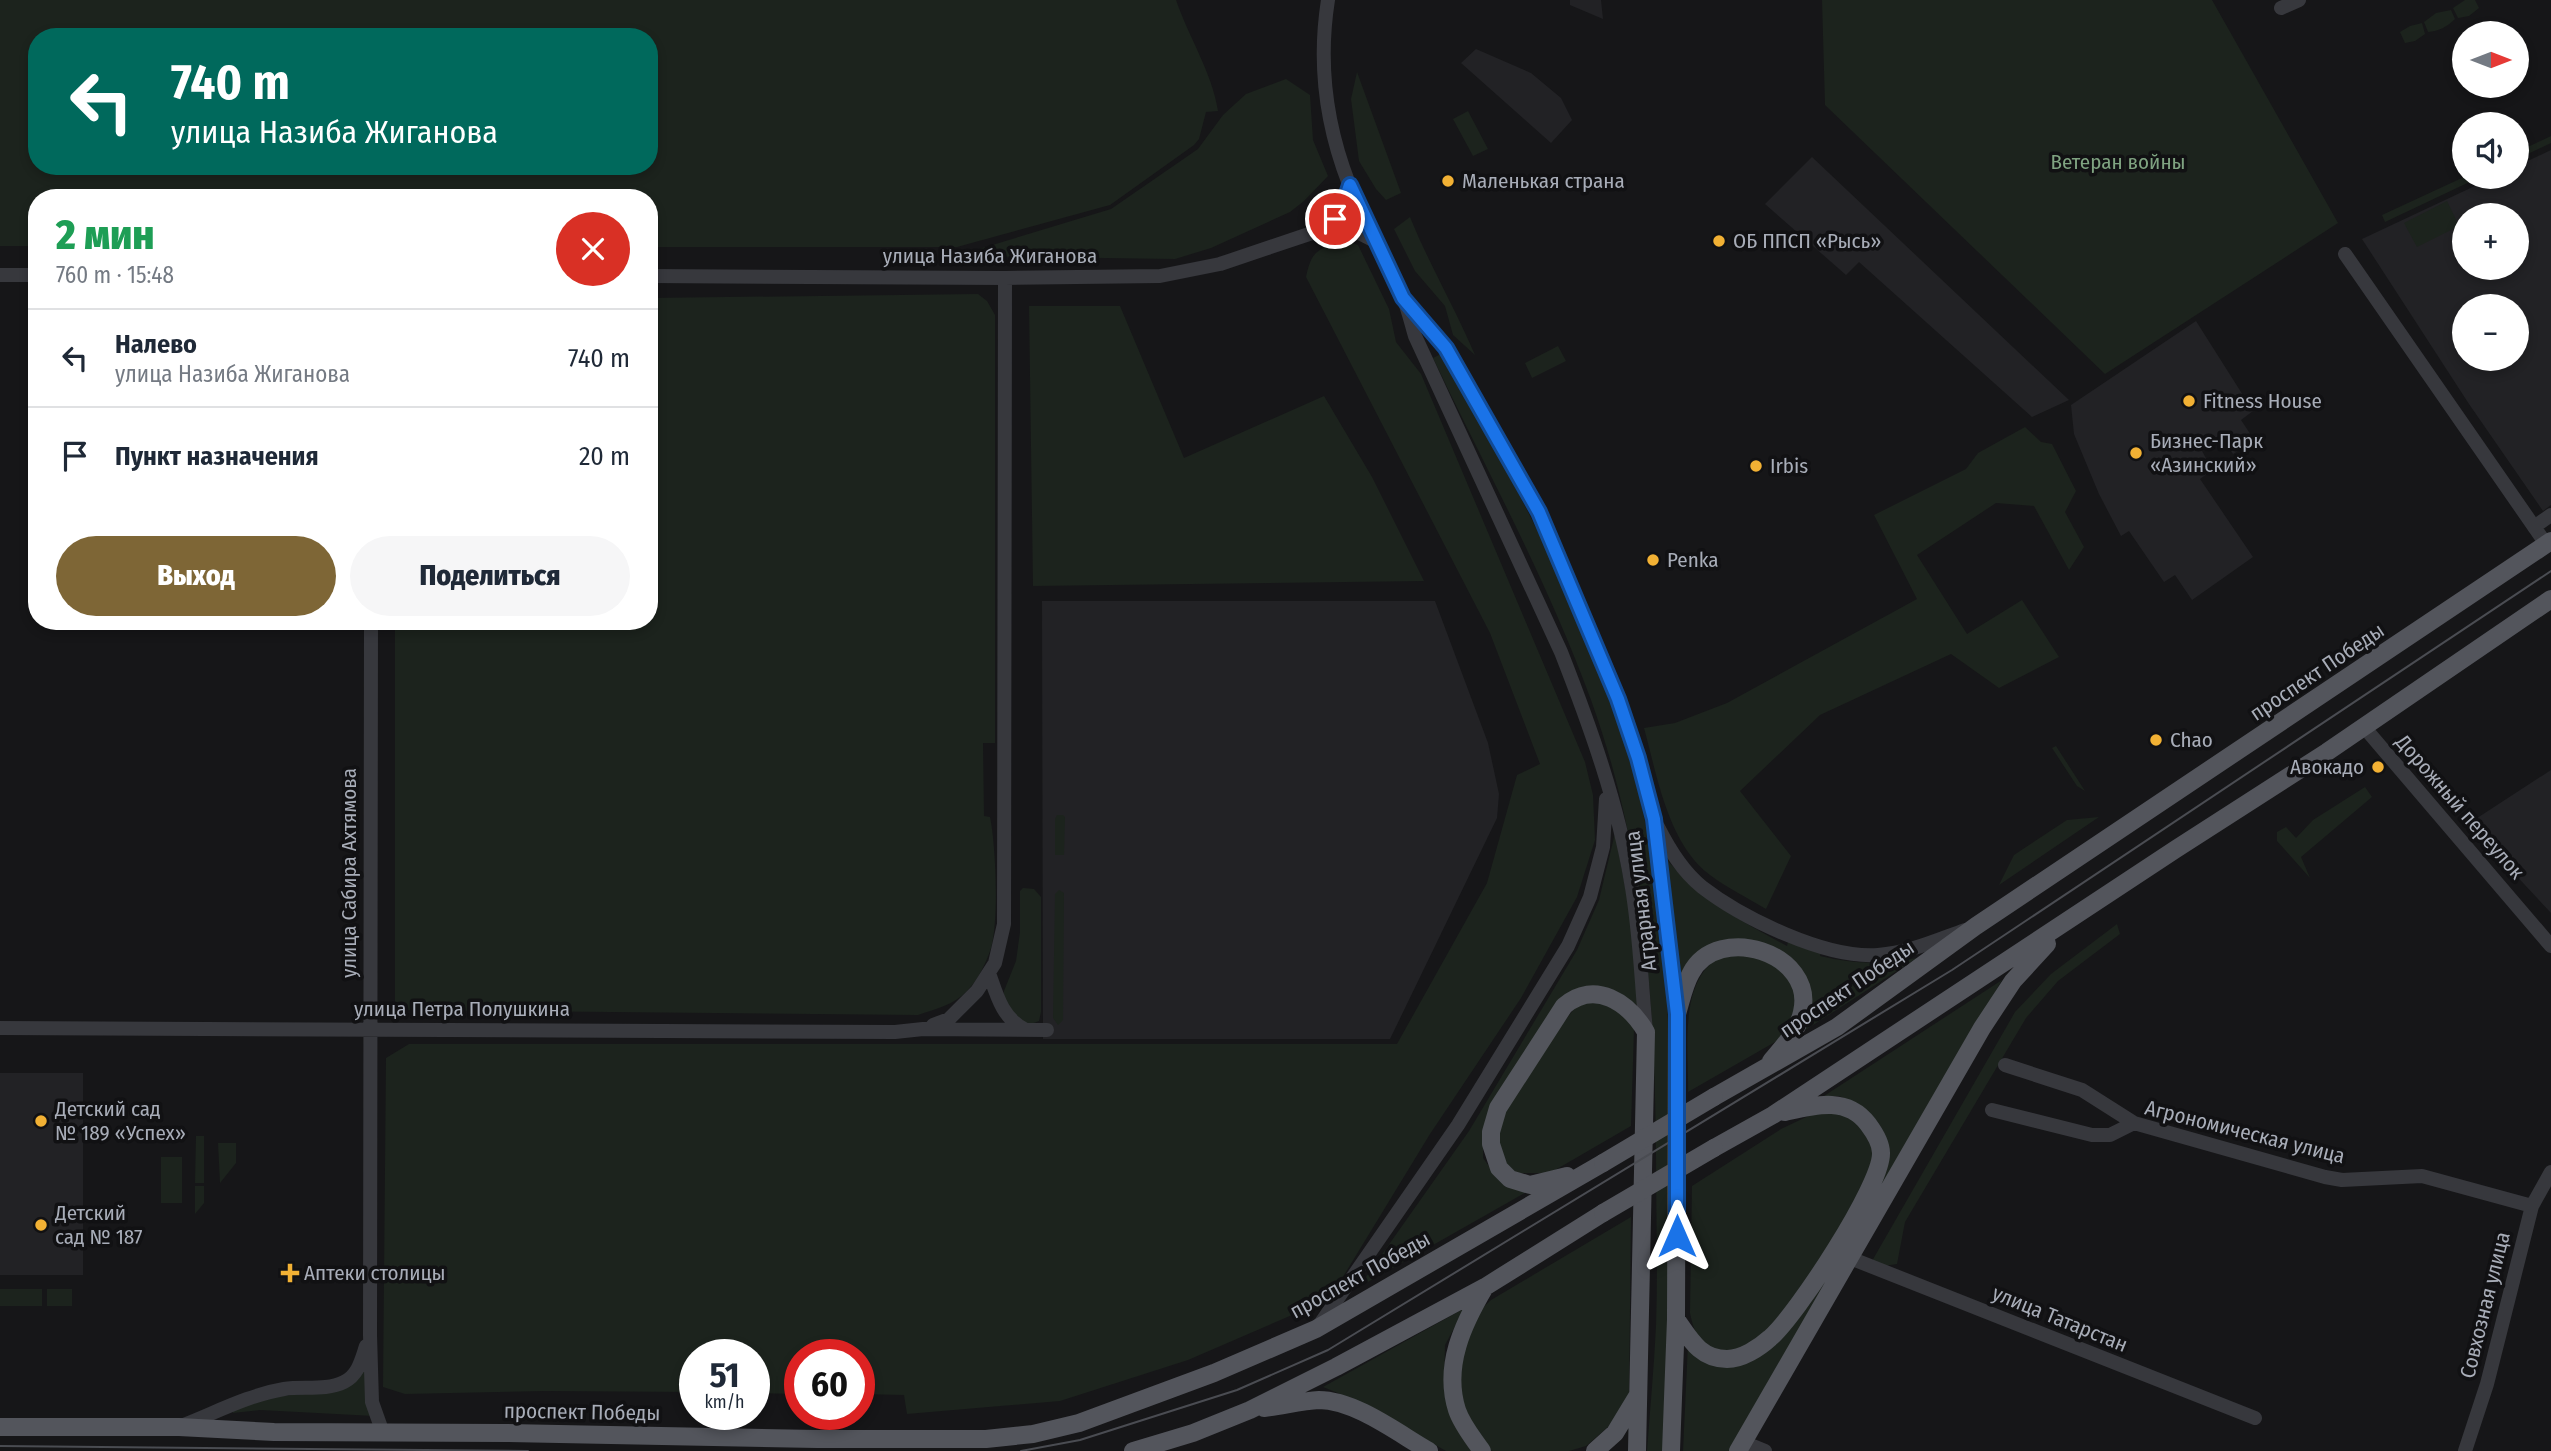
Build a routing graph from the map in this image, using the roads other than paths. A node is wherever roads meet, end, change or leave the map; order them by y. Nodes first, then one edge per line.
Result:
1 (1328, 0) edge
2 (2299, 0) edge
3 (2281, 8) dead end
4 (1350, 185) junction
5 (1324, 229) junction
6 (1375, 241) junction
7 (2346, 254) dead end
8 (0, 275) edge
9 (28, 275) edge
10 (658, 276) edge
11 (1005, 278) junction
12 (1403, 298) junction
13 (1446, 348) junction
14 (1425, 360) junction
15 (2551, 515) edge
16 (2534, 527) junction
17 (2549, 543) edge
18 (2551, 599) edge
19 (370, 630) edge
20 (2364, 727) junction
21 (1605, 780) junction
22 (1654, 819) junction
23 (2065, 923) junction
24 (1976, 926) junction
25 (2551, 946) edge
26 (989, 973) junction
27 (1677, 1014) junction
28 (0, 1028) edge
29 (370, 1029) junction
30 (923, 1029) junction
31 (1026, 1029) junction
32 (1047, 1030) dead end
33 (1646, 1032) junction
34 (2005, 1065) dead end
35 (1763, 1071) junction
36 (1992, 1110) dead end
37 (1773, 1115) junction
38 (2134, 1122) junction
39 (1595, 1167) junction
40 (2551, 1172) edge
41 (2532, 1206) junction
42 (1850, 1258) junction
43 (1485, 1287) junction
44 (1676, 1319) junction
45 (1316, 1329) junction
46 (369, 1335) junction
47 (1639, 1392) junction
48 (1250, 1410) junction
49 (2255, 1418) dead end
50 (0, 1427) edge
51 (179, 1427) junction
52 (383, 1433) junction
53 (1741, 1447) edge
54 (1133, 1451) edge
55 (1429, 1451) edge
56 (1482, 1451) edge
57 (1595, 1451) edge
58 (1637, 1451) edge
59 (1671, 1451) edge
60 (1765, 1451) edge
61 (2465, 1451) edge

1 - 4 street, Аграрная улица
2 - 3 street
4 - 5 street
4 - 6 street, Аграрная улица
5 - 6 street, улица Назиба Жиганова
5 - 11 street, улица Назиба Жиганова
6 - 12 street, Аграрная улица
7 - 16 street
8 - 9 street
10 - 11 street, улица Назиба Жиганова
11 - 26 street
12 - 13 street, Аграрная улица
12 - 14 street, Аграрная улица
13 - 14 street
13 - 22 street, Аграрная улица
14 - 21 street, Аграрная улица
15 - 16 street
16 - 17 street
17 - 24 main road, проспект Победы
18 - 20 main road
19 - 29 street, улица Сабира Ахтямова
20 - 23 main road
20 - 25 street, Дорожный переулок
21 - 33 street, Аграрная улица
21 - 45 street
22 - 24 street
22 - 27 street, Аграрная улица
23 - 37 main road
23 - 42 main road
24 - 35 main road, проспект Победы
26 - 30 street
26 - 31 street
27 - 35 main road
27 - 44 main road, Аграрная улица
28 - 29 street, улица Петра Полушкина
29 - 30 street, улица Петра Полушкина
29 - 46 street, улица Сабира Ахтямова
30 - 31 street, улица Петра Полушкина
31 - 32 street, улица Петра Полушкина
33 - 39 main road
33 - 47 main road, Аграрная улица
34 - 38 street
35 - 39 main road, проспект Победы, bridge
36 - 38 street, Агрономическая улица
37 - 43 main road, bridge
37 - 44 main road
38 - 41 street, Агрономическая улица
39 - 45 main road, проспект Победы
40 - 41 street, Совхозная улица
41 - 61 street, Совхозная улица
42 - 49 street, улица Татарстан
42 - 53 main road
43 - 48 main road
43 - 56 main road
44 - 59 main road, Аграрная улица
45 - 52 main road, проспект Победы
46 - 51 street, улица Сабира Ахтямова
46 - 52 street, улица Сабира Ахтямова
47 - 57 main road
47 - 58 main road, Аграрная улица
48 - 54 main road
48 - 55 main road
50 - 51 main road, проспект Победы
51 - 52 main road, проспект Победы
53 - 60 street

